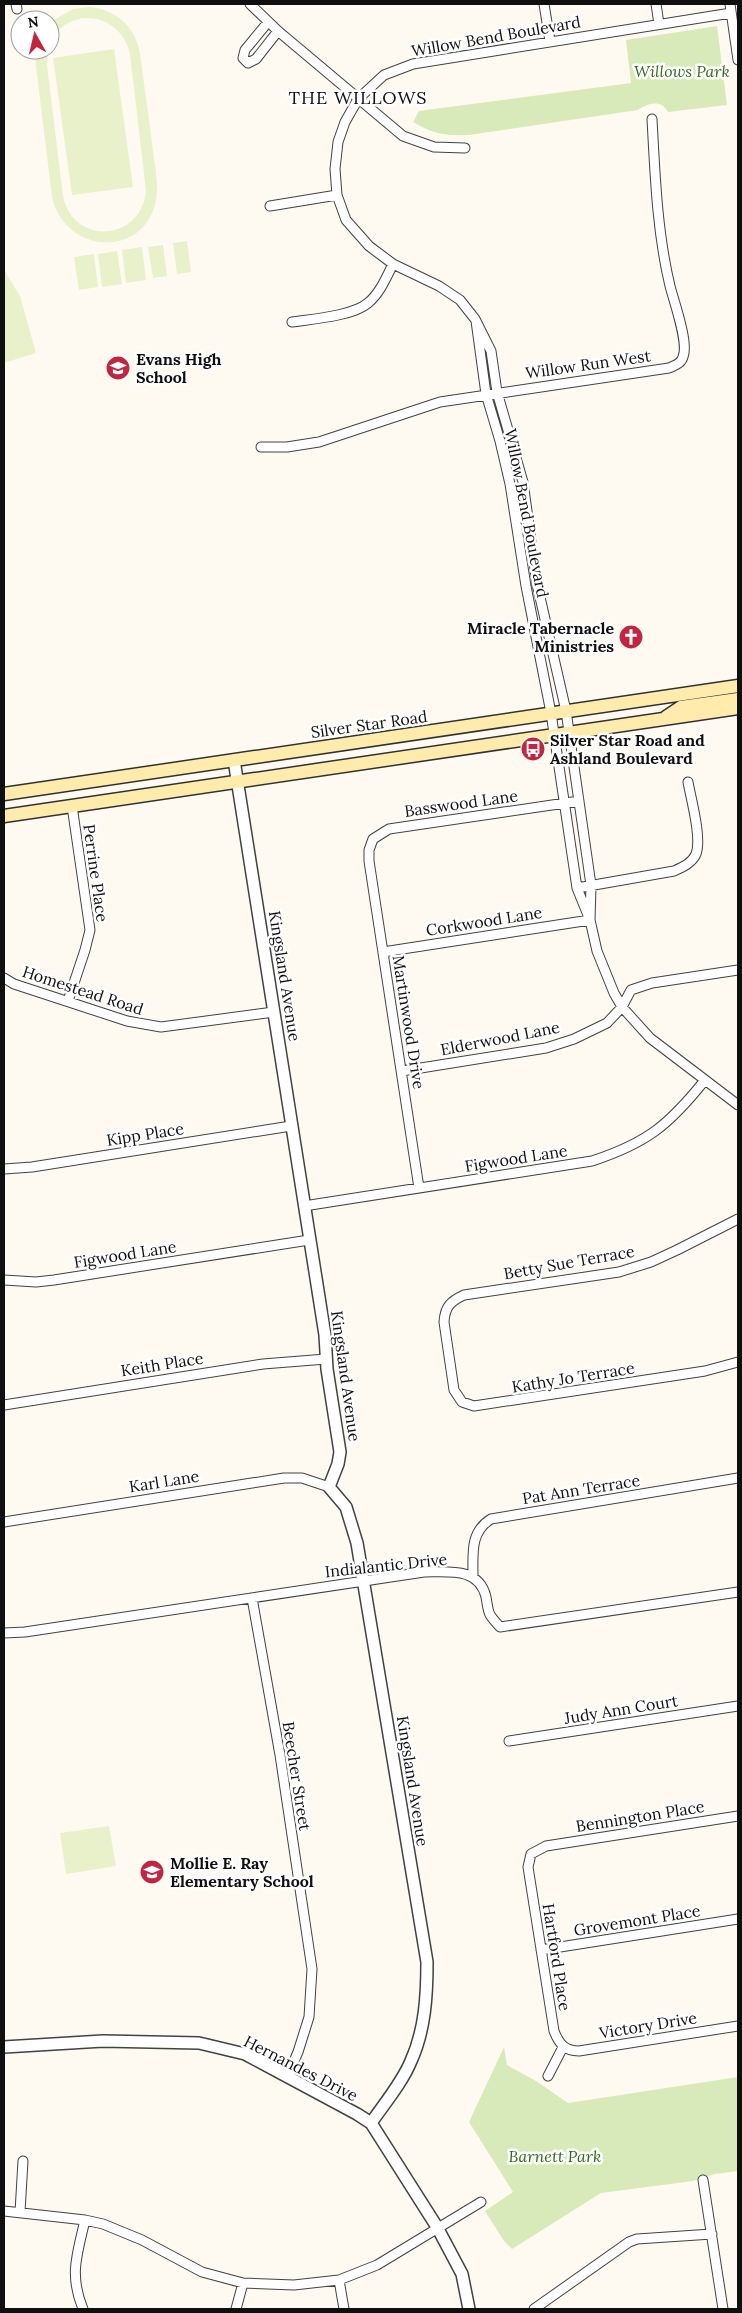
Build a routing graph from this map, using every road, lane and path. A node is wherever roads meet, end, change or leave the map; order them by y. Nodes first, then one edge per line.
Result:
1 (250, 4) edge
2 (544, 4) edge
3 (656, 4) edge
4 (731, 8) edge
5 (268, 22) junction
6 (659, 24) junction
7 (278, 31) junction
8 (550, 41) junction
9 (738, 60) edge
10 (358, 99) junction
11 (652, 119) dead end
12 (465, 148) dead end
13 (337, 195) junction
14 (270, 206) dead end
15 (392, 264) junction
16 (476, 319) junction
17 (292, 322) dead end
18 (497, 392) junction
19 (486, 394) junction
20 (260, 447) dead end
21 (738, 686) edge
22 (738, 698) edge
23 (738, 708) edge
24 (566, 711) junction
25 (551, 714) junction
26 (662, 719) junction
27 (570, 733) junction
28 (554, 735) junction
29 (234, 760) junction
30 (688, 782) dead end
31 (237, 783) junction
32 (4, 794) edge
33 (579, 801) junction
34 (564, 803) junction
35 (72, 806) junction
36 (4, 816) edge
37 (369, 861) joint
38 (591, 885) junction
39 (577, 888) junction
40 (590, 920) junction
41 (383, 952) junction
42 (738, 970) edge
43 (4, 978) edge
44 (68, 1001) junction
45 (622, 1007) junction
46 (274, 1012) junction
47 (402, 1071) junction
48 (705, 1080) junction
49 (738, 1105) edge
50 (291, 1126) junction
51 (4, 1169) edge
52 (418, 1188) junction
53 (304, 1206) junction
54 (738, 1219) edge
55 (310, 1240) junction
56 (4, 1280) edge
57 (448, 1354) joint
58 (326, 1359) junction
59 (738, 1362) edge
60 (4, 1405) edge
61 (738, 1478) edge
62 (329, 1488) junction
63 (4, 1522) edge
64 (473, 1576) junction
65 (364, 1580) junction
66 (738, 1592) edge
67 (252, 1598) junction
68 (4, 1633) edge
69 (738, 1706) edge
70 (509, 1741) dead end
71 (738, 1816) edge
72 (546, 1846) joint
73 (738, 1919) edge
74 (541, 1950) junction
75 (738, 2026) edge
76 (4, 2047) edge
77 (563, 2047) junction
78 (288, 2075) junction
79 (548, 2076) dead end
80 (371, 2123) junction
81 (23, 2161) dead end
82 (703, 2180) dead end
83 (481, 2202) dead end
84 (4, 2211) edge
85 (20, 2212) junction
86 (85, 2220) junction
87 (437, 2227) junction
88 (712, 2234) junction
89 (339, 2280) junction
90 (243, 2282) junction
91 (83, 2309) edge
92 (236, 2309) edge
93 (344, 2309) edge
94 (469, 2309) edge
95 (534, 2309) edge
96 (723, 2309) edge

1 - 5 street
2 - 8 street
3 - 6 street
4 - 6 street, Willow Bend Boulevard
4 - 9 street
5 - 7 street
5 - 7 street
6 - 8 street, Willow Bend Boulevard
7 - 10 street
8 - 10 street, Willow Bend Boulevard
10 - 12 street
10 - 13 street, Willow Bend Boulevard
11 - 18 street, Willow Run West
13 - 14 street
13 - 15 street, Willow Bend Boulevard
15 - 16 street, Willow Bend Boulevard
15 - 17 street
16 - 18 street, Willow Bend Boulevard
16 - 19 street, Willow Bend Boulevard
18 - 19 street, Willow Run West
18 - 24 street, Willow Bend Boulevard
19 - 20 street, Willow Run West
19 - 25 street, Willow Bend Boulevard
21 - 24 main road, Silver Star Road
22 - 26 main road
23 - 26 main road
24 - 25 main road, Silver Star Road
24 - 27 street, Willow Bend Boulevard
25 - 28 street, Willow Bend Boulevard
25 - 29 main road, Silver Star Road
26 - 27 main road
27 - 28 main road
27 - 33 street, Willow Bend Boulevard
28 - 31 main road
28 - 34 street, Willow Bend Boulevard
29 - 31 street, Kingsland Avenue
29 - 32 main road, Silver Star Road
30 - 38 street
31 - 35 main road
31 - 46 street, Kingsland Avenue
33 - 34 street, Basswood Lane
33 - 38 street, Willow Bend Boulevard
34 - 37 street, Basswood Lane
34 - 39 street, Willow Bend Boulevard
35 - 36 main road
35 - 44 street, Perrine Place
37 - 41 street, Martinwood Drive
38 - 39 street
38 - 40 street, Willow Bend Boulevard
39 - 40 street, Willow Bend Boulevard
40 - 41 street, Corkwood Lane
40 - 45 street
41 - 47 street, Martinwood Drive
42 - 45 street, Elderwood Lane
43 - 44 street, Homestead Road
44 - 46 street, Homestead Road
45 - 47 street, Elderwood Lane
45 - 48 street
46 - 50 street, Kingsland Avenue
47 - 52 street, Martinwood Drive
48 - 49 street
48 - 52 street, Figwood Lane
50 - 51 street, Kipp Place
50 - 53 street, Kingsland Avenue
52 - 53 street, Figwood Lane
53 - 55 street, Kingsland Avenue
54 - 57 street, Betty Sue Terrace
55 - 56 street, Figwood Lane
55 - 58 street, Kingsland Avenue
57 - 59 street, Kathy Jo Terrace
58 - 60 street, Keith Place
58 - 62 street, Kingsland Avenue
61 - 64 street, Pat Ann Terrace
62 - 63 street, Karl Lane
62 - 65 street, Kingsland Avenue
64 - 65 street, Indialantic Drive
64 - 66 street
65 - 67 street, Indialantic Drive
65 - 80 street, Kingsland Avenue
67 - 68 street, Indialantic Drive
67 - 78 street, Beecher Street
69 - 70 street, Judy Ann Court
71 - 72 street, Bennington Place
72 - 74 street, Hartford Place
73 - 74 street, Grovemont Place
74 - 77 street, Hartford Place
75 - 77 street, Victory Drive
76 - 78 street, Hernandes Drive
77 - 79 street
78 - 80 street, Hernandes Drive
80 - 87 street, Hernandes Drive
81 - 85 street
82 - 88 street
83 - 87 street
84 - 85 street
85 - 86 street
86 - 90 street
86 - 91 street
87 - 89 street
87 - 94 street, Hernandes Drive
88 - 95 street
88 - 96 street
89 - 90 street
89 - 93 street
90 - 92 street

